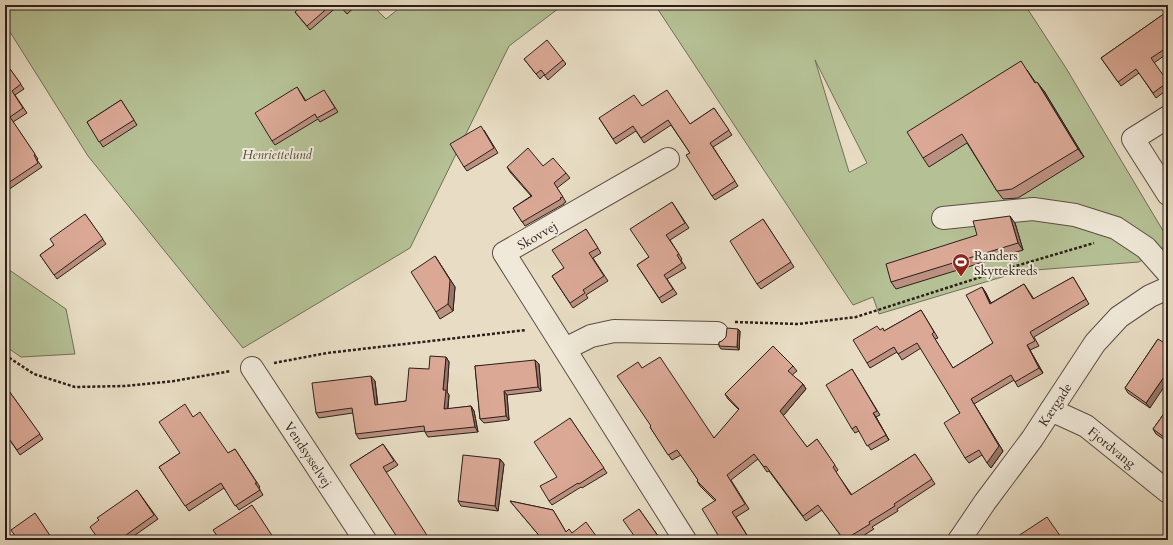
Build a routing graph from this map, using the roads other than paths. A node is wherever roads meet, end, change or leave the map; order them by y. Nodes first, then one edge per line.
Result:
1 (1168, 116) edge
2 (668, 159) dead end
3 (1168, 194) edge
4 (943, 218) dead end
5 (1168, 273) edge
6 (1168, 288) edge
7 (717, 333) dead end
8 (565, 349) junction
9 (252, 368) dead end
10 (1052, 410) junction
11 (1168, 492) edge
12 (365, 540) edge
13 (685, 540) edge
14 (959, 540) edge

1 - 3 street
2 - 8 street, Skovvej
4 - 5 street
6 - 10 street, Kærgade
7 - 8 street
8 - 13 street, Skovvej
9 - 12 street, Vendsysselvej
10 - 11 street, Fjordvang
10 - 14 street, Kærgade

